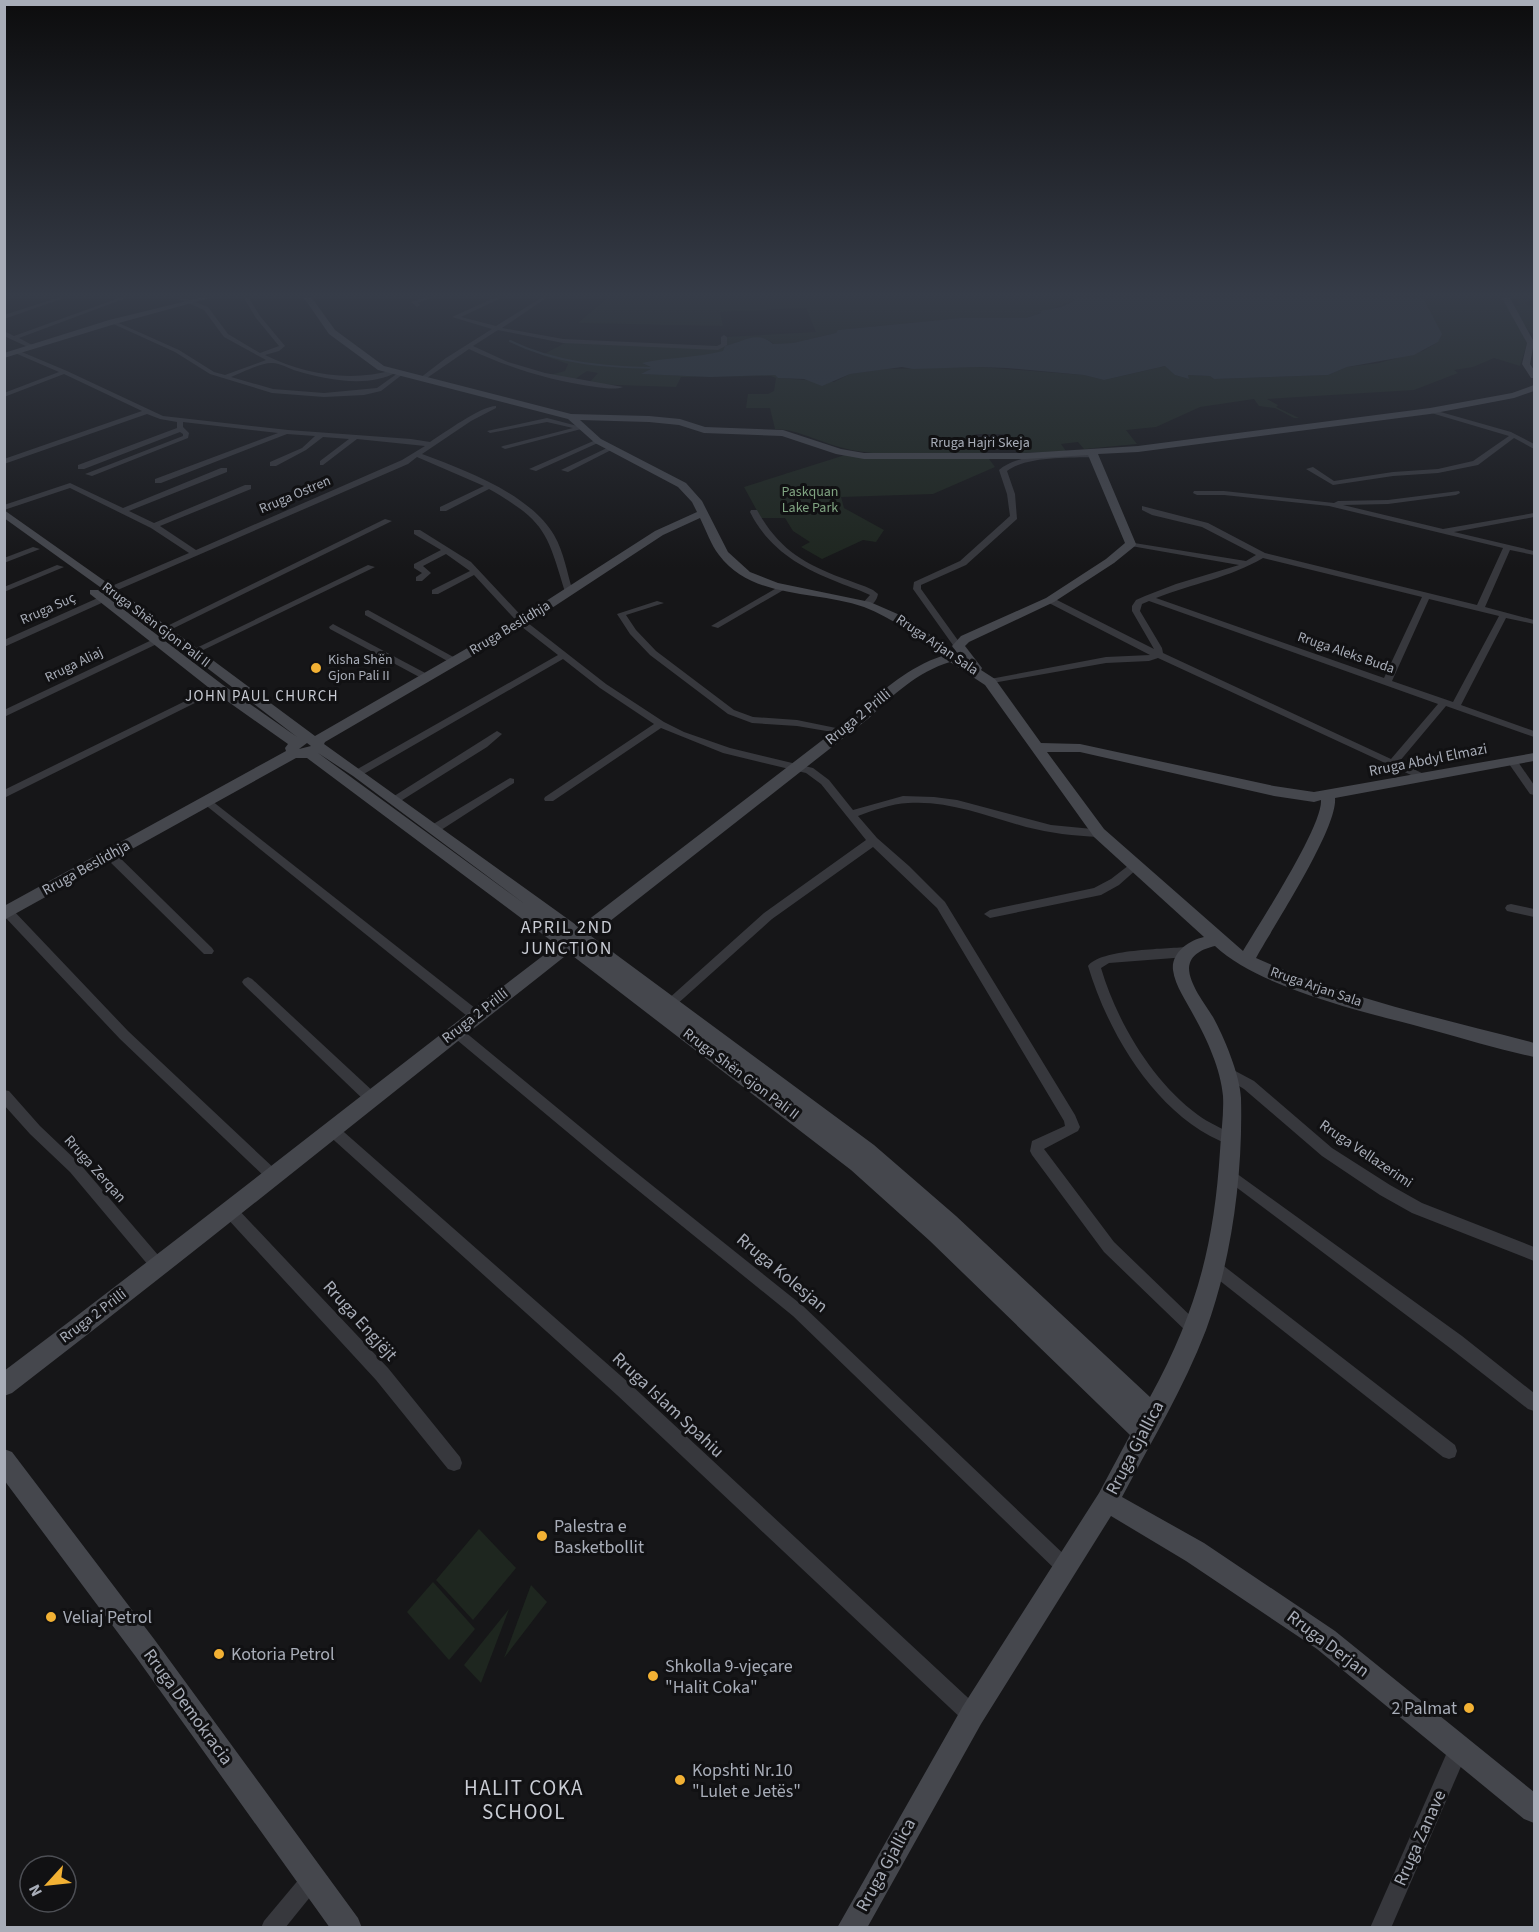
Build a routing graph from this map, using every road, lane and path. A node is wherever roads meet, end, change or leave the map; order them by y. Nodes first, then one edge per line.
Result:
1 (22, 388) edge
2 (99, 388) edge
3 (267, 388) edge
4 (378, 388) edge
5 (455, 388) edge
6 (1534, 388) edge
7 (4, 395) edge
8 (494, 407) dead end
9 (148, 411) junction
10 (1430, 411) junction
11 (180, 421) junction
12 (577, 422) junction
13 (181, 429) junction
14 (490, 431) dead end
15 (288, 432) junction
16 (321, 435) junction
17 (1514, 435) junction
18 (355, 437) junction
19 (598, 441) junction
20 (433, 445) junction
21 (505, 447) dead end
22 (1534, 447) edge
23 (611, 448) junction
24 (1092, 454) junction
25 (418, 455) junction
26 (4, 462) edge
27 (323, 463) dead end
28 (273, 464) dead end
29 (81, 467) dead end
30 (533, 469) dead end
31 (1310, 469) dead end
32 (224, 470) dead end
33 (565, 470) dead end
34 (89, 474) dead end
35 (158, 481) dead end
36 (489, 486) junction
37 (248, 487) dead end
38 (1197, 493) dead end
39 (1456, 493) dead end
40 (1329, 504) junction
41 (1144, 508) dead end
42 (443, 509) dead end
43 (4, 511) edge
44 (121, 511) junction
45 (754, 512) dead end
46 (702, 514) junction
47 (1534, 514) edge
48 (388, 521) dead end
49 (4, 525) edge
50 (154, 526) junction
51 (417, 532) dead end
52 (1443, 532) junction
53 (1131, 544) junction
54 (1508, 546) junction
55 (36, 549) junction
56 (448, 550) junction
57 (195, 553) junction
58 (1534, 553) edge
59 (1262, 555) junction
60 (4, 561) edge
61 (1248, 564) junction
62 (60, 567) junction
63 (371, 567) dead end
64 (475, 571) junction
65 (419, 579) dead end
66 (783, 588) junction
67 (4, 590) edge
68 (435, 592) dead end
69 (569, 592) junction
70 (106, 594) junction
71 (1427, 595) junction
72 (1148, 598) junction
73 (1050, 600) junction
74 (660, 603) dead end
75 (867, 604) junction
76 (1480, 608) junction
77 (368, 613) dead end
78 (1504, 614) junction
79 (522, 622) junction
80 (1534, 622) edge
81 (715, 626) dead end
82 (333, 627) dead end
83 (159, 635) junction
84 (4, 644) edge
85 (955, 651) junction
86 (192, 652) junction
87 (564, 655) junction
88 (1158, 655) junction
89 (454, 661) junction
90 (426, 677) junction
91 (1387, 681) junction
92 (990, 682) junction
93 (218, 688) junction
94 (1445, 702) junction
95 (1456, 706) junction
96 (4, 714) edge
97 (661, 724) junction
98 (841, 732) junction
99 (497, 734) dead end
100 (1534, 734) edge
101 (307, 746) junction
102 (1035, 747) junction
103 (1534, 757) edge
104 (1512, 761) junction
105 (1394, 762) junction
106 (796, 766) junction
107 (358, 773) junction
108 (1424, 778) junction
109 (510, 781) dead end
110 (1534, 792) edge
111 (4, 795) edge
112 (1328, 795) junction
113 (549, 799) dead end
114 (394, 800) junction
115 (207, 801) junction
116 (852, 814) junction
117 (434, 829) junction
118 (1099, 833) junction
119 (873, 842) junction
120 (110, 855) junction
121 (1133, 866) junction
122 (1511, 908) dead end
123 (6, 913) edge
124 (1534, 913) edge
125 (990, 914) dead end
126 (572, 940) junction
127 (1216, 940) junction
128 (208, 951) dead end
129 (1187, 952) junction
130 (1246, 961) junction
131 (248, 982) dead end
132 (671, 1003) junction
133 (476, 1016) junction
134 (455, 1031) junction
135 (1533, 1054) edge
136 (1226, 1071) junction
137 (4, 1095) edge
138 (371, 1098) junction
139 (331, 1129) junction
140 (1230, 1139) junction
141 (1228, 1174) junction
142 (272, 1175) junction
143 (230, 1211) junction
144 (1534, 1254) edge
145 (159, 1267) junction
146 (1215, 1268) junction
147 (1195, 1330) junction
148 (4, 1385) edge
149 (1534, 1403) edge
150 (1147, 1423) junction
151 (1449, 1451) dead end
152 (4, 1460) edge
153 (454, 1463) dead end
154 (1107, 1501) junction
155 (1065, 1567) junction
156 (972, 1715) junction
157 (1460, 1748) junction
158 (1534, 1809) edge
159 (312, 1879) junction
160 (271, 1928) edge
161 (348, 1928) edge
162 (851, 1928) edge
163 (1380, 1928) edge

1 - 7 street
2 - 9 street
3 - 4 street
5 - 12 street, Rruga Arjan Sala
6 - 10 street, Rruga Hajri Skeja
8 - 20 street, Rruga Ostren
9 - 11 street
9 - 26 street
10 - 17 street
10 - 24 street, Rruga Hajri Skeja
11 - 13 street
11 - 15 street
12 - 14 street
12 - 19 street, Rruga Arjan Sala
12 - 21 street
12 - 24 street, Rruga Hajri Skeja
13 - 29 street
13 - 34 street
15 - 16 street
15 - 35 street
16 - 18 street
16 - 28 street
17 - 22 street
17 - 31 street
18 - 20 street
18 - 27 street
19 - 23 street, Rruga Arjan Sala
19 - 30 street
20 - 25 street, Rruga Ostren
23 - 33 street
23 - 46 street, Rruga Arjan Sala
24 - 53 street
24 - 85 street
25 - 36 street
25 - 57 street, Rruga Ostren
32 - 44 street
36 - 42 street
36 - 69 street
37 - 50 street
38 - 40 street
39 - 40 street
40 - 52 street
41 - 59 street
43 - 44 street
43 - 70 street, Rruga Shën Gjon Pali II
44 - 50 street
45 - 75 street
46 - 66 street, Rruga Arjan Sala
46 - 69 street, Rruga Beslidhja
47 - 52 street
48 - 83 street, Rruga Aliaj
49 - 55 street, Rruga Shën Gjon Pali II
50 - 57 street
51 - 56 street
52 - 54 street
53 - 61 street
53 - 73 street, Rruga 2 Prilli
54 - 58 street
54 - 76 street
55 - 60 street
55 - 62 street, Rruga Shën Gjon Pali II
56 - 64 street
56 - 65 street
57 - 70 street, Rruga Ostren
59 - 61 street
59 - 71 street
61 - 72 street
62 - 67 street
62 - 70 street, Rruga Shën Gjon Pali II
63 - 86 street
64 - 68 street
64 - 79 street
66 - 75 street, Rruga Arjan Sala
66 - 81 street
69 - 79 street, Rruga Beslidhja
70 - 83 street, Rruga Shën Gjon Pali II
70 - 84 street, Rruga Suç
71 - 76 street
71 - 91 street
72 - 88 street
72 - 91 street, Rruga Aleks Buda
73 - 85 street, Rruga 2 Prilli
73 - 88 street
74 - 98 street
75 - 85 street, Rruga Arjan Sala
76 - 78 street
77 - 89 street
78 - 80 street
78 - 95 street
79 - 87 street
79 - 89 street, Rruga Beslidhja
82 - 90 street
83 - 86 street, Rruga Shën Gjon Pali II
83 - 93 street, Rruga Shën Gjon Pali II
83 - 96 street, Rruga Aliaj
85 - 92 street, Rruga Arjan Sala
85 - 98 street, Rruga 2 Prilli
86 - 101 street, Rruga Shën Gjon Pali II
87 - 97 street
87 - 107 street
88 - 92 street
88 - 105 street
89 - 90 street, Rruga Beslidhja
90 - 101 street, Rruga Beslidhja
91 - 94 street, Rruga Aleks Buda
92 - 102 street, Rruga Arjan Sala
93 - 101 street, Rruga Shën Gjon Pali II
93 - 111 street
94 - 95 street, Rruga Aleks Buda
94 - 105 street
95 - 100 street, Rruga Aleks Buda
97 - 106 street
97 - 113 street
98 - 106 street, Rruga 2 Prilli
99 - 114 street
101 - 107 street, Rruga Shën Gjon Pali II
101 - 115 street, Rruga Beslidhja
101 - 126 street, Rruga Shën Gjon Pali II
102 - 112 street, Rruga Abdyl Elmazi
102 - 118 street, Rruga Arjan Sala
103 - 104 street, Rruga Abdyl Elmazi
104 - 108 street, Rruga Abdyl Elmazi
104 - 110 street
105 - 108 street
106 - 116 street
106 - 126 street, Rruga 2 Prilli
107 - 114 street, Rruga Shën Gjon Pali II
108 - 112 street, Rruga Abdyl Elmazi
109 - 117 street
112 - 130 street
114 - 117 street, Rruga Shën Gjon Pali II
115 - 120 street, Rruga Beslidhja
115 - 133 street
116 - 118 street
116 - 119 street
117 - 126 street, Rruga Shën Gjon Pali II
118 - 121 street, Rruga Arjan Sala
119 - 132 street
119 - 147 street
120 - 123 street, Rruga Beslidhja
120 - 128 street
121 - 125 street
121 - 127 street, Rruga Arjan Sala
122 - 124 street
123 - 142 street
126 - 132 street, Rruga Shën Gjon Pali II
126 - 133 street, Rruga 2 Prilli
126 - 150 street, Rruga Shën Gjon Pali II
127 - 129 street
127 - 130 street, Rruga Arjan Sala
129 - 136 street, Rruga Gjallica
129 - 140 street
130 - 135 street, Rruga Arjan Sala
131 - 138 street
132 - 150 street, Rruga Shën Gjon Pali II
133 - 134 street, Rruga 2 Prilli
134 - 138 street, Rruga 2 Prilli
134 - 155 street, Rruga Kolesjan
136 - 140 street, Rruga Gjallica
136 - 144 street, Rruga Vellazerimi
137 - 145 street, Rruga Zerqan
138 - 139 street, Rruga 2 Prilli
139 - 142 street, Rruga 2 Prilli
139 - 156 street, Rruga Islam Spahiu
140 - 141 street, Rruga Gjallica
141 - 146 street, Rruga Gjallica
141 - 149 street
142 - 143 street, Rruga 2 Prilli
143 - 145 street, Rruga 2 Prilli
143 - 153 street, Rruga Engjëjt
145 - 148 street, Rruga 2 Prilli
146 - 147 street, Rruga Gjallica
146 - 151 street
147 - 150 street, Rruga Gjallica
150 - 154 street, Rruga Gjallica
152 - 159 street, Rruga Demokracia
154 - 155 street, Rruga Gjallica
154 - 157 street, Rruga Derjan
155 - 156 street, Rruga Gjallica
156 - 162 street, Rruga Gjallica
157 - 158 street, Rruga Derjan
157 - 163 street, Rruga Zanave
159 - 160 street
159 - 161 street, Rruga Demokracia

